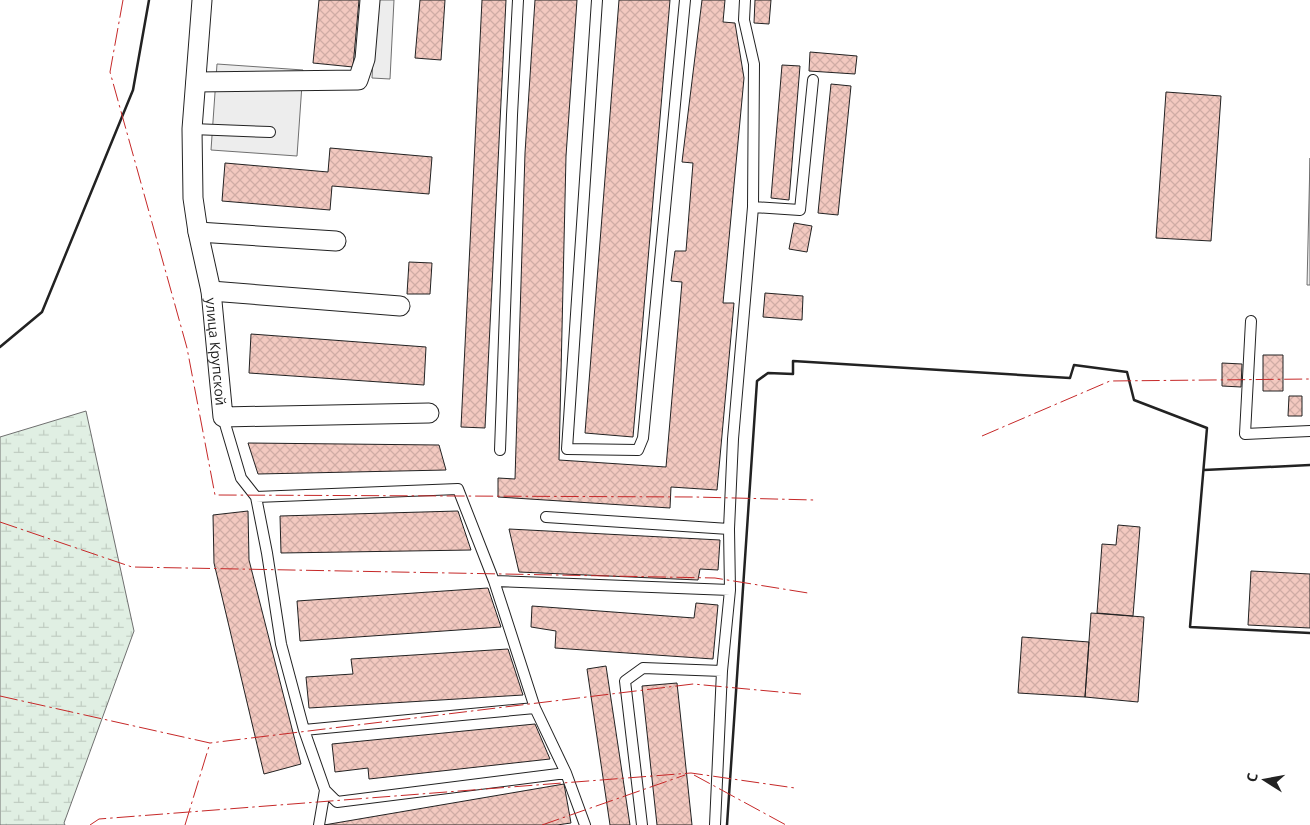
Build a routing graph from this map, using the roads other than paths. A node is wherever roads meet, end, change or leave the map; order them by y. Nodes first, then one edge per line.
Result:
1 (202, 0) edge
2 (370, 0) edge
3 (518, 0) edge
4 (597, 0) edge
5 (685, 0) edge
6 (745, 0) edge
7 (813, 80) dead end
8 (196, 82) junction
9 (192, 129) junction
10 (270, 132) dead end
11 (754, 207) junction
12 (198, 232) junction
13 (336, 241) dead end
14 (211, 291) junction
15 (400, 306) dead end
16 (1251, 321) dead end
17 (429, 413) dead end
18 (223, 417) junction
19 (1310, 430) edge
20 (500, 450) dead end
21 (256, 497) junction
22 (546, 517) dead end
23 (729, 529) junction
24 (494, 581) junction
25 (730, 590) junction
26 (722, 671) junction
27 (535, 708) junction
28 (304, 730) junction
29 (566, 773) junction
30 (325, 790) junction
31 (319, 825) edge
32 (585, 825) edge
33 (642, 825) edge
34 (715, 825) edge

1 - 8 street, улица Крупской
2 - 8 street
3 - 20 lane
4 - 5 lane
6 - 11 lane
7 - 11 lane
8 - 9 street, улица Крупской
9 - 10 lane
9 - 12 street, улица Крупской
11 - 23 lane
12 - 13 street
12 - 14 street, улица Крупской
14 - 15 street
14 - 18 street, улица Крупской
16 - 19 lane
17 - 18 street, улица Крупской
18 - 21 lane
21 - 24 lane
21 - 28 lane
22 - 23 lane
23 - 25 lane
24 - 25 lane
24 - 27 lane
25 - 26 lane
26 - 33 lane
26 - 34 lane
27 - 28 lane
27 - 29 lane
28 - 30 lane
29 - 30 lane
29 - 32 lane
30 - 31 lane

